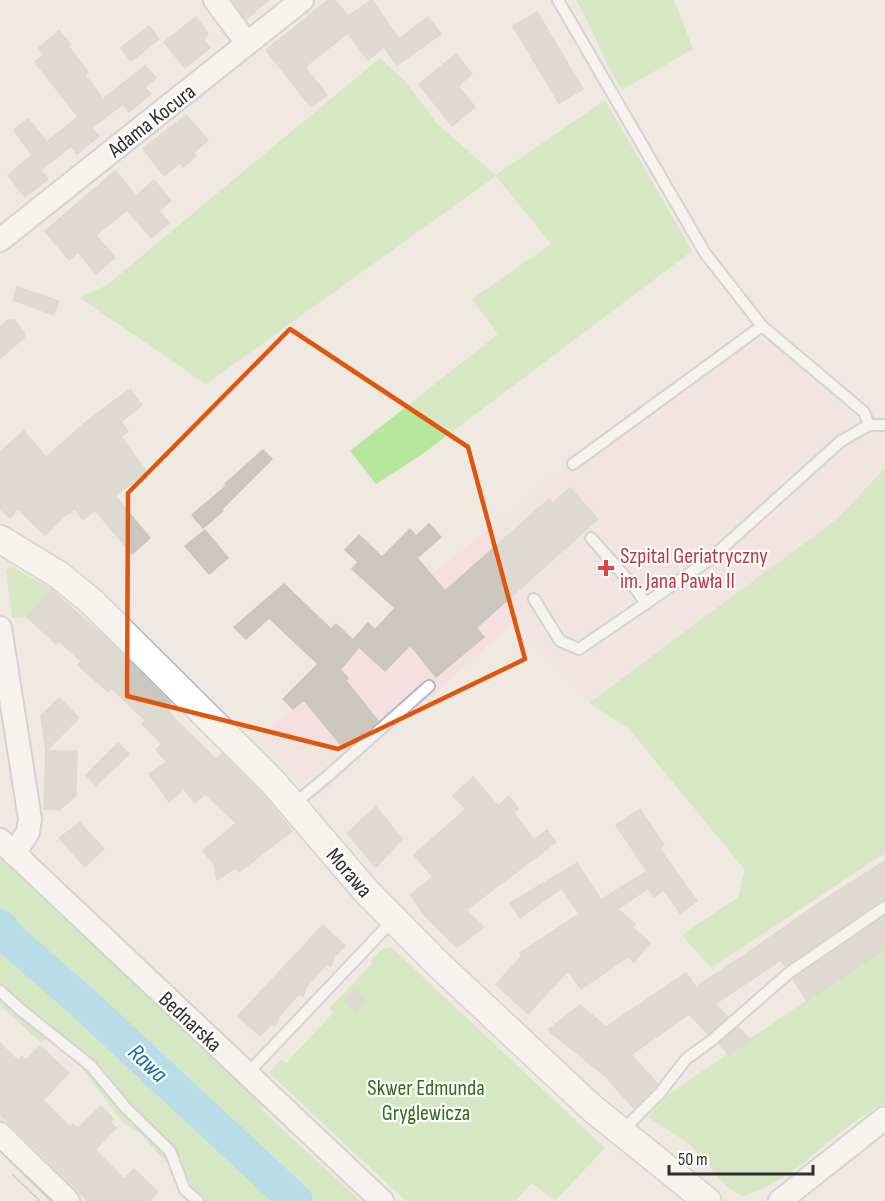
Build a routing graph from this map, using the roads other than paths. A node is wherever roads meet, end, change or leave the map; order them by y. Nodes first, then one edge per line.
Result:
1 (215, 0) edge
2 (302, 0) edge
3 (558, 0) edge
4 (247, 43) junction
5 (0, 240) edge
6 (762, 326) junction
7 (869, 424) junction
8 (885, 425) edge
9 (573, 464) dead end
10 (0, 538) edge
11 (591, 538) dead end
12 (534, 599) dead end
13 (646, 604) junction
14 (0, 628) edge
15 (3, 666) edge
16 (429, 686) dead end
17 (293, 804) junction
18 (7, 847) edge
19 (885, 907) edge
20 (393, 920) junction
21 (0, 991) edge
22 (247, 1074) junction
23 (885, 1118) edge
24 (621, 1133) junction
25 (0, 1134) edge
26 (68, 1201) edge
27 (198, 1201) edge
28 (382, 1201) edge
29 (706, 1201) edge
30 (780, 1201) edge

1 - 4 street
2 - 4 street, Adama Kocura
3 - 6 lane
4 - 5 street, Adama Kocura
6 - 7 lane
6 - 9 lane
7 - 8 lane
7 - 13 lane
10 - 17 street, Morawa
11 - 13 lane
12 - 13 lane
14 - 15 street
15 - 18 street
16 - 17 lane
17 - 20 street, Morawa
18 - 22 street, Bednarska
19 - 24 lane
20 - 22 lane
20 - 24 street, Morawa
21 - 27 lane
22 - 28 street, Bednarska
23 - 30 street
24 - 29 street, Morawa
25 - 26 street

